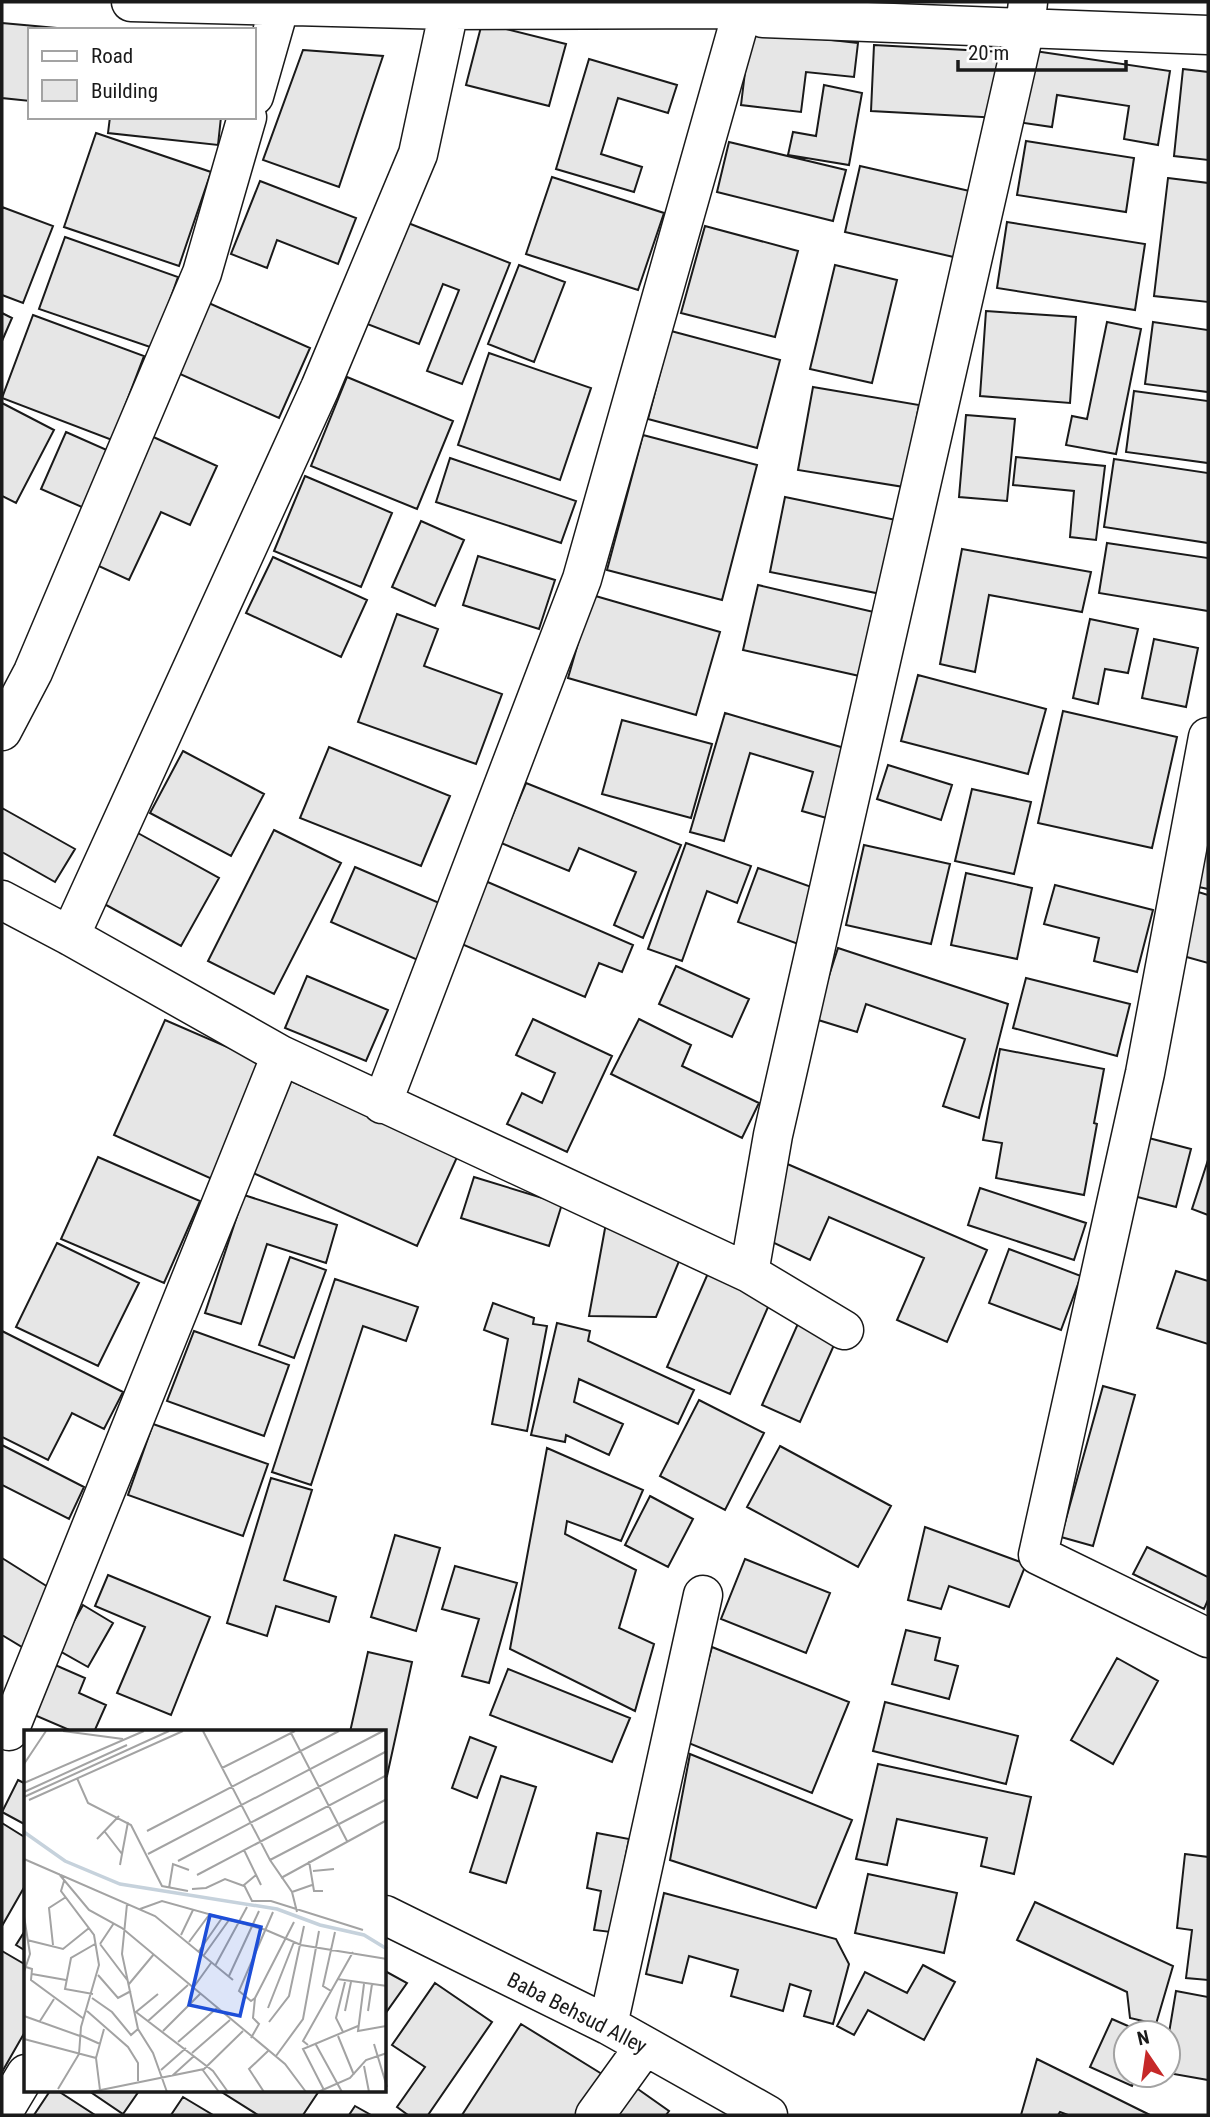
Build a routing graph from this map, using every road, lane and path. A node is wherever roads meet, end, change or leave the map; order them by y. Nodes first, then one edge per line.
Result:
1 (131, 2) edge
2 (280, 5) junction
3 (744, 5) edge
4 (449, 10) junction
5 (1026, 15) edge
6 (1208, 35) edge
7 (256, 89) edge
8 (246, 119) edge
9 (2, 731) edge
10 (1208, 737) edge
11 (2, 900) edge
12 (70, 936) junction
13 (281, 1055) junction
14 (382, 1104) junction
15 (750, 1273) junction
16 (844, 1330) dead end
17 (703, 1595) dead end
18 (1208, 1638) edge
19 (12, 1732) edge
20 (387, 1916) edge
21 (608, 2025) junction
22 (644, 2047) junction
23 (24, 2077) edge
24 (2, 2114) edge
25 (595, 2115) edge
26 (768, 2115) edge

1 - 2 street
2 - 4 street
2 - 7 street
3 - 4 street
3 - 5 street
3 - 14 street
4 - 12 street
5 - 6 street
5 - 15 street
8 - 9 street
10 - 18 street
11 - 12 street
12 - 13 street
13 - 14 street
13 - 19 street
14 - 15 street
15 - 16 street
17 - 21 street
20 - 21 street, Baba Behsud Alley
21 - 22 street, Baba Behsud Alley
22 - 25 street
22 - 26 street, Baba Behsud Alley
23 - 24 street

